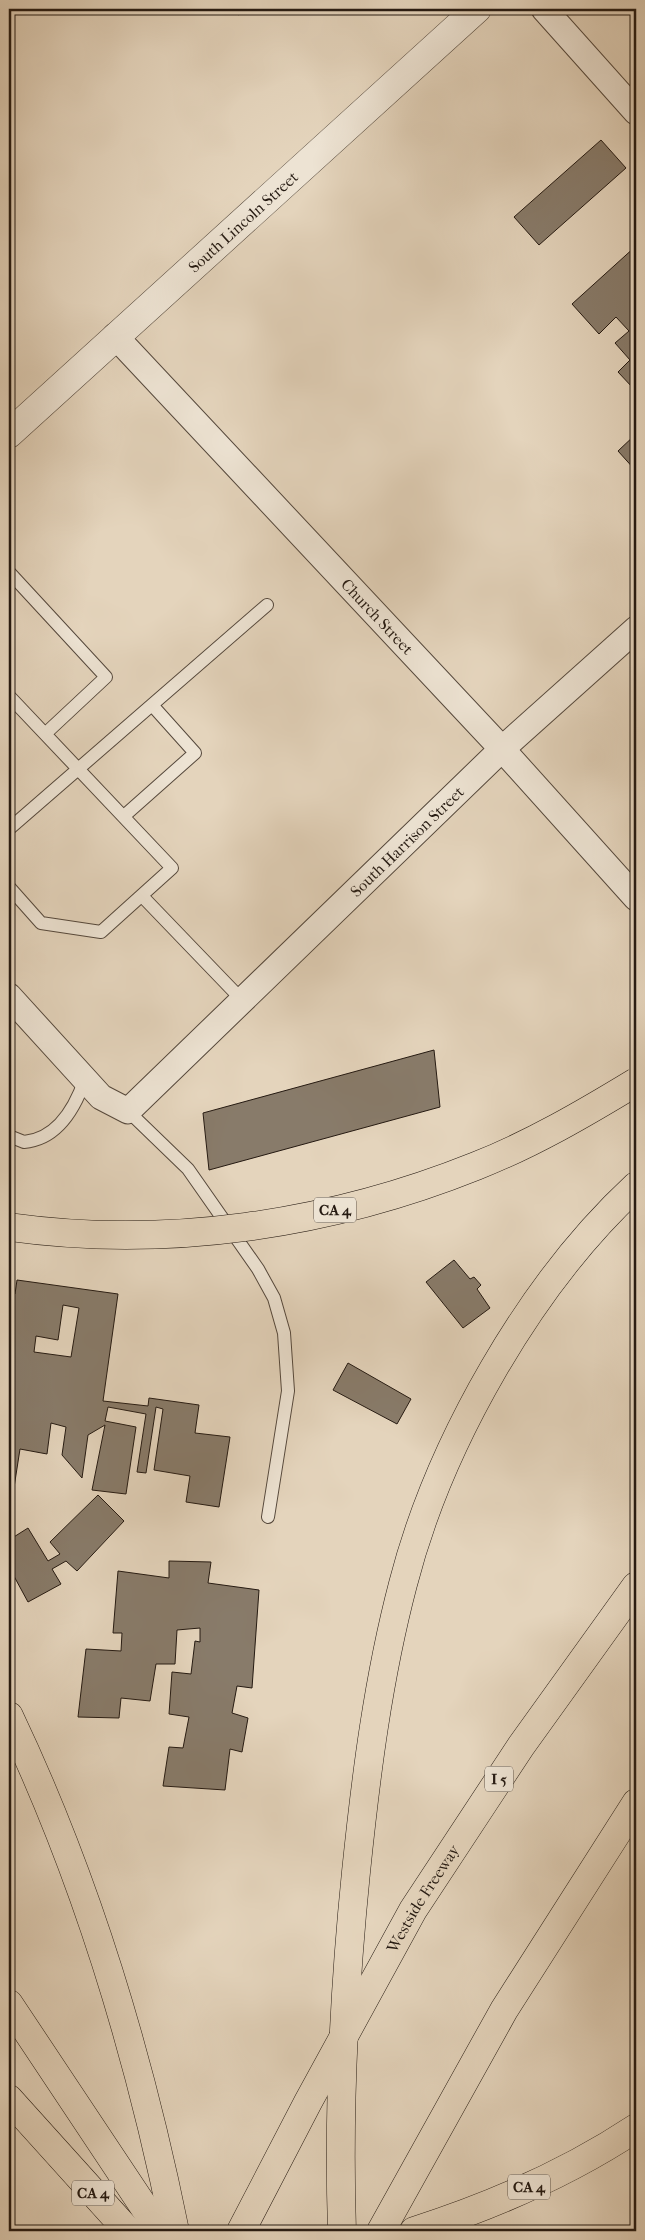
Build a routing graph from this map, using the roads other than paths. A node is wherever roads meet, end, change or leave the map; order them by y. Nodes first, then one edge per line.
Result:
1 (477, 9) edge
2 (544, 9) edge
3 (636, 112) edge
4 (115, 336) junction
5 (9, 434) edge
6 (9, 572) edge
7 (267, 606) dead end
8 (636, 629) edge
9 (9, 696) edge
10 (152, 705) junction
11 (45, 734) junction
12 (502, 749) junction
13 (78, 769) junction
14 (124, 816) junction
15 (9, 829) edge
16 (9, 886) edge
17 (142, 896) junction
18 (636, 898) edge
19 (9, 996) edge
20 (243, 1001) junction
21 (85, 1079) junction
22 (636, 1082) edge
23 (128, 1111) junction
24 (9, 1136) edge
25 (636, 1186) edge
26 (9, 1227) edge
27 (268, 1517) dead end
28 (636, 1586) edge
29 (9, 1716) edge
30 (636, 1802) edge
31 (9, 2004) edge
32 (9, 2099) edge
33 (636, 2128) edge
34 (128, 2231) edge
35 (160, 2231) edge
36 (175, 2231) edge
37 (241, 2231) edge
38 (342, 2231) edge
39 (380, 2231) edge
40 (414, 2231) edge

1 - 4 street, South Lincoln Street
2 - 3 street
4 - 5 street, South Lincoln Street
4 - 12 street, Church Street
6 - 11 lane
7 - 10 lane
8 - 12 street, South Harrison Street
9 - 11 lane
10 - 13 lane
10 - 14 lane
11 - 13 lane
12 - 18 street, Church Street
12 - 20 street, South Harrison Street
13 - 14 lane
13 - 15 lane
14 - 17 lane
16 - 17 lane
17 - 20 lane
19 - 21 street
20 - 23 street, South Harrison Street
21 - 23 street
21 - 24 lane
22 - 26 highway, CA 4, bridge
23 - 27 lane
25 - 38 highway
28 - 37 highway, Westside Freeway / I 5
29 - 36 highway
30 - 39 highway
31 - 35 highway
32 - 34 highway, CA 4
33 - 40 highway, CA 4

